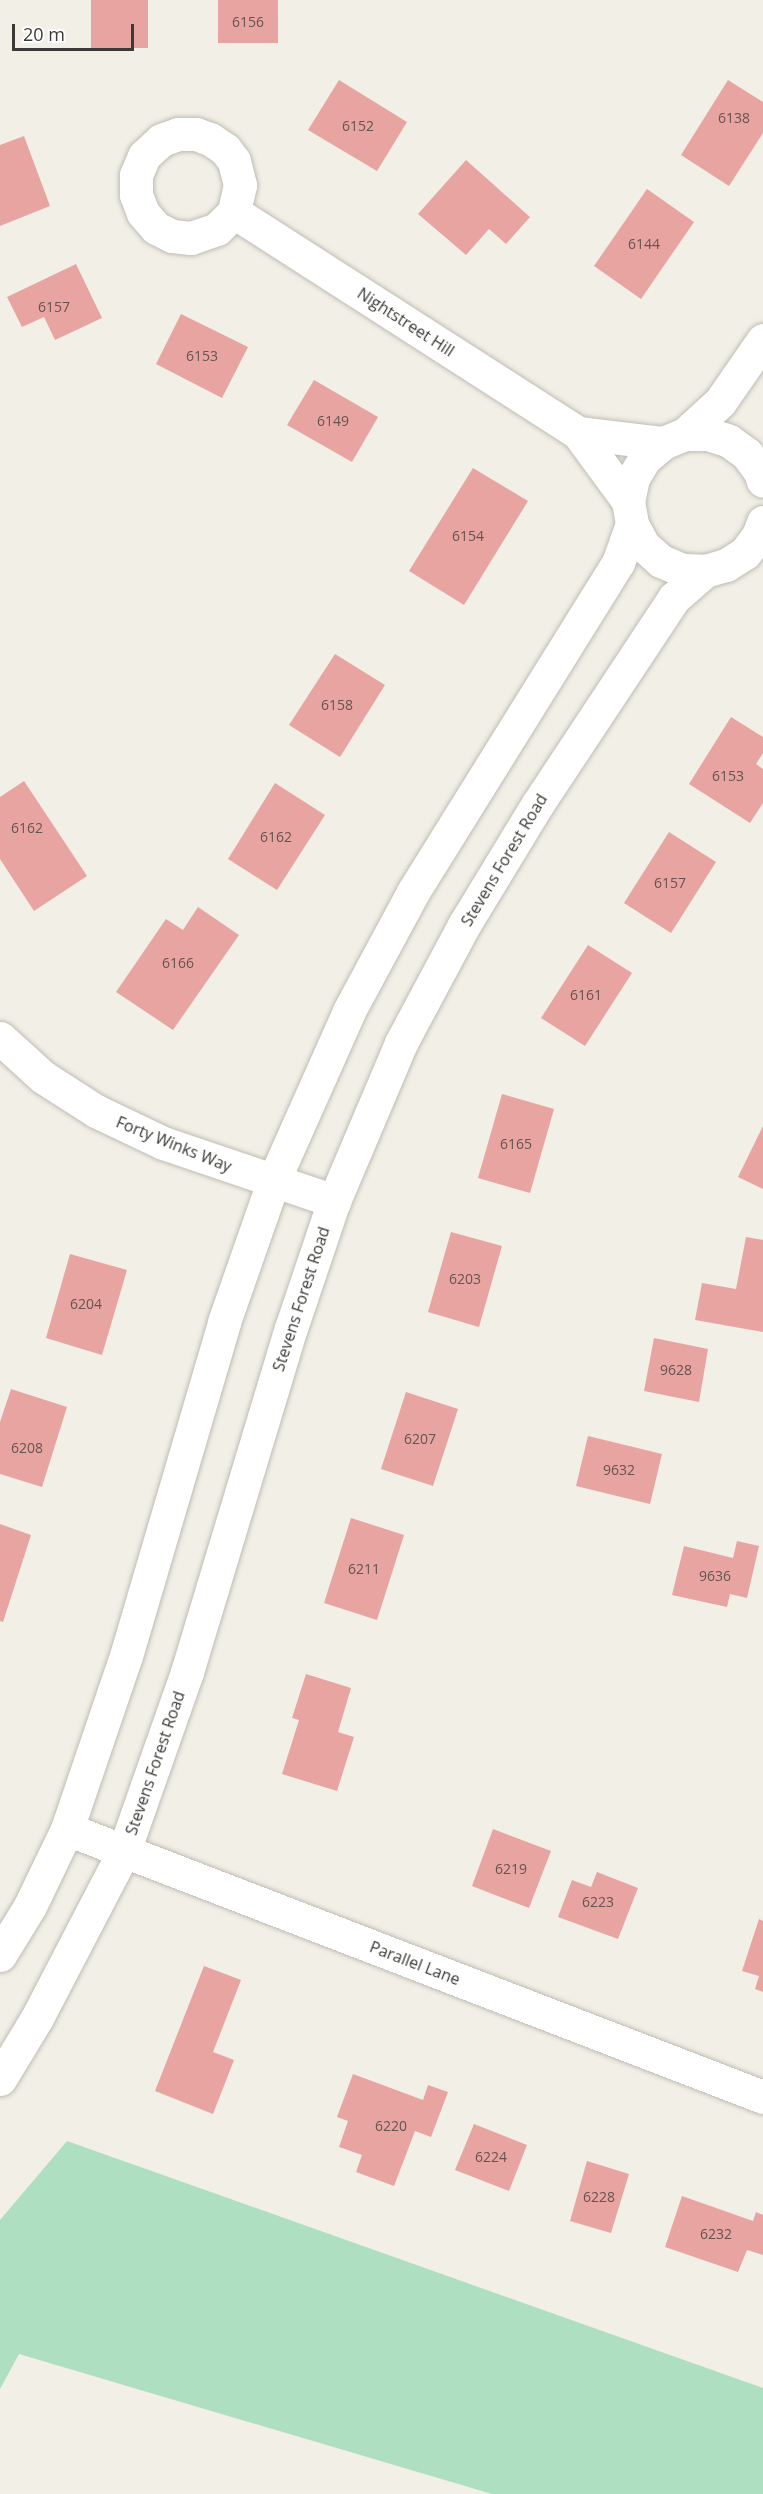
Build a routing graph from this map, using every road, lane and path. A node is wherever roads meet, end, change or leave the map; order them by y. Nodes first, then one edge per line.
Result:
1 (234, 212) dead end
2 (763, 340) edge
3 (578, 433) junction
4 (674, 438) junction
5 (763, 480) edge
6 (630, 513) junction
7 (763, 522) edge
8 (715, 568) junction
9 (763, 572) edge
10 (0, 1038) edge
11 (273, 1182) junction
12 (334, 1201) junction
13 (67, 1829) junction
14 (124, 1851) junction
15 (0, 1955) edge
16 (0, 2079) edge
17 (763, 2097) edge

1 - 3 street, Nightstreet Hill
2 - 4 street
3 - 4 street
3 - 6 street
4 - 5 street
4 - 6 street
6 - 8 street
6 - 11 street
7 - 8 street, Stevens Forest Road
8 - 9 street
8 - 12 street, Stevens Forest Road
10 - 11 street, Forty Winks Way
11 - 12 street, Forty Winks Way
11 - 13 street
12 - 14 street, Stevens Forest Road
13 - 14 street, Parallel Lane
13 - 15 street
14 - 16 street, Stevens Forest Road
14 - 17 street, Parallel Lane

